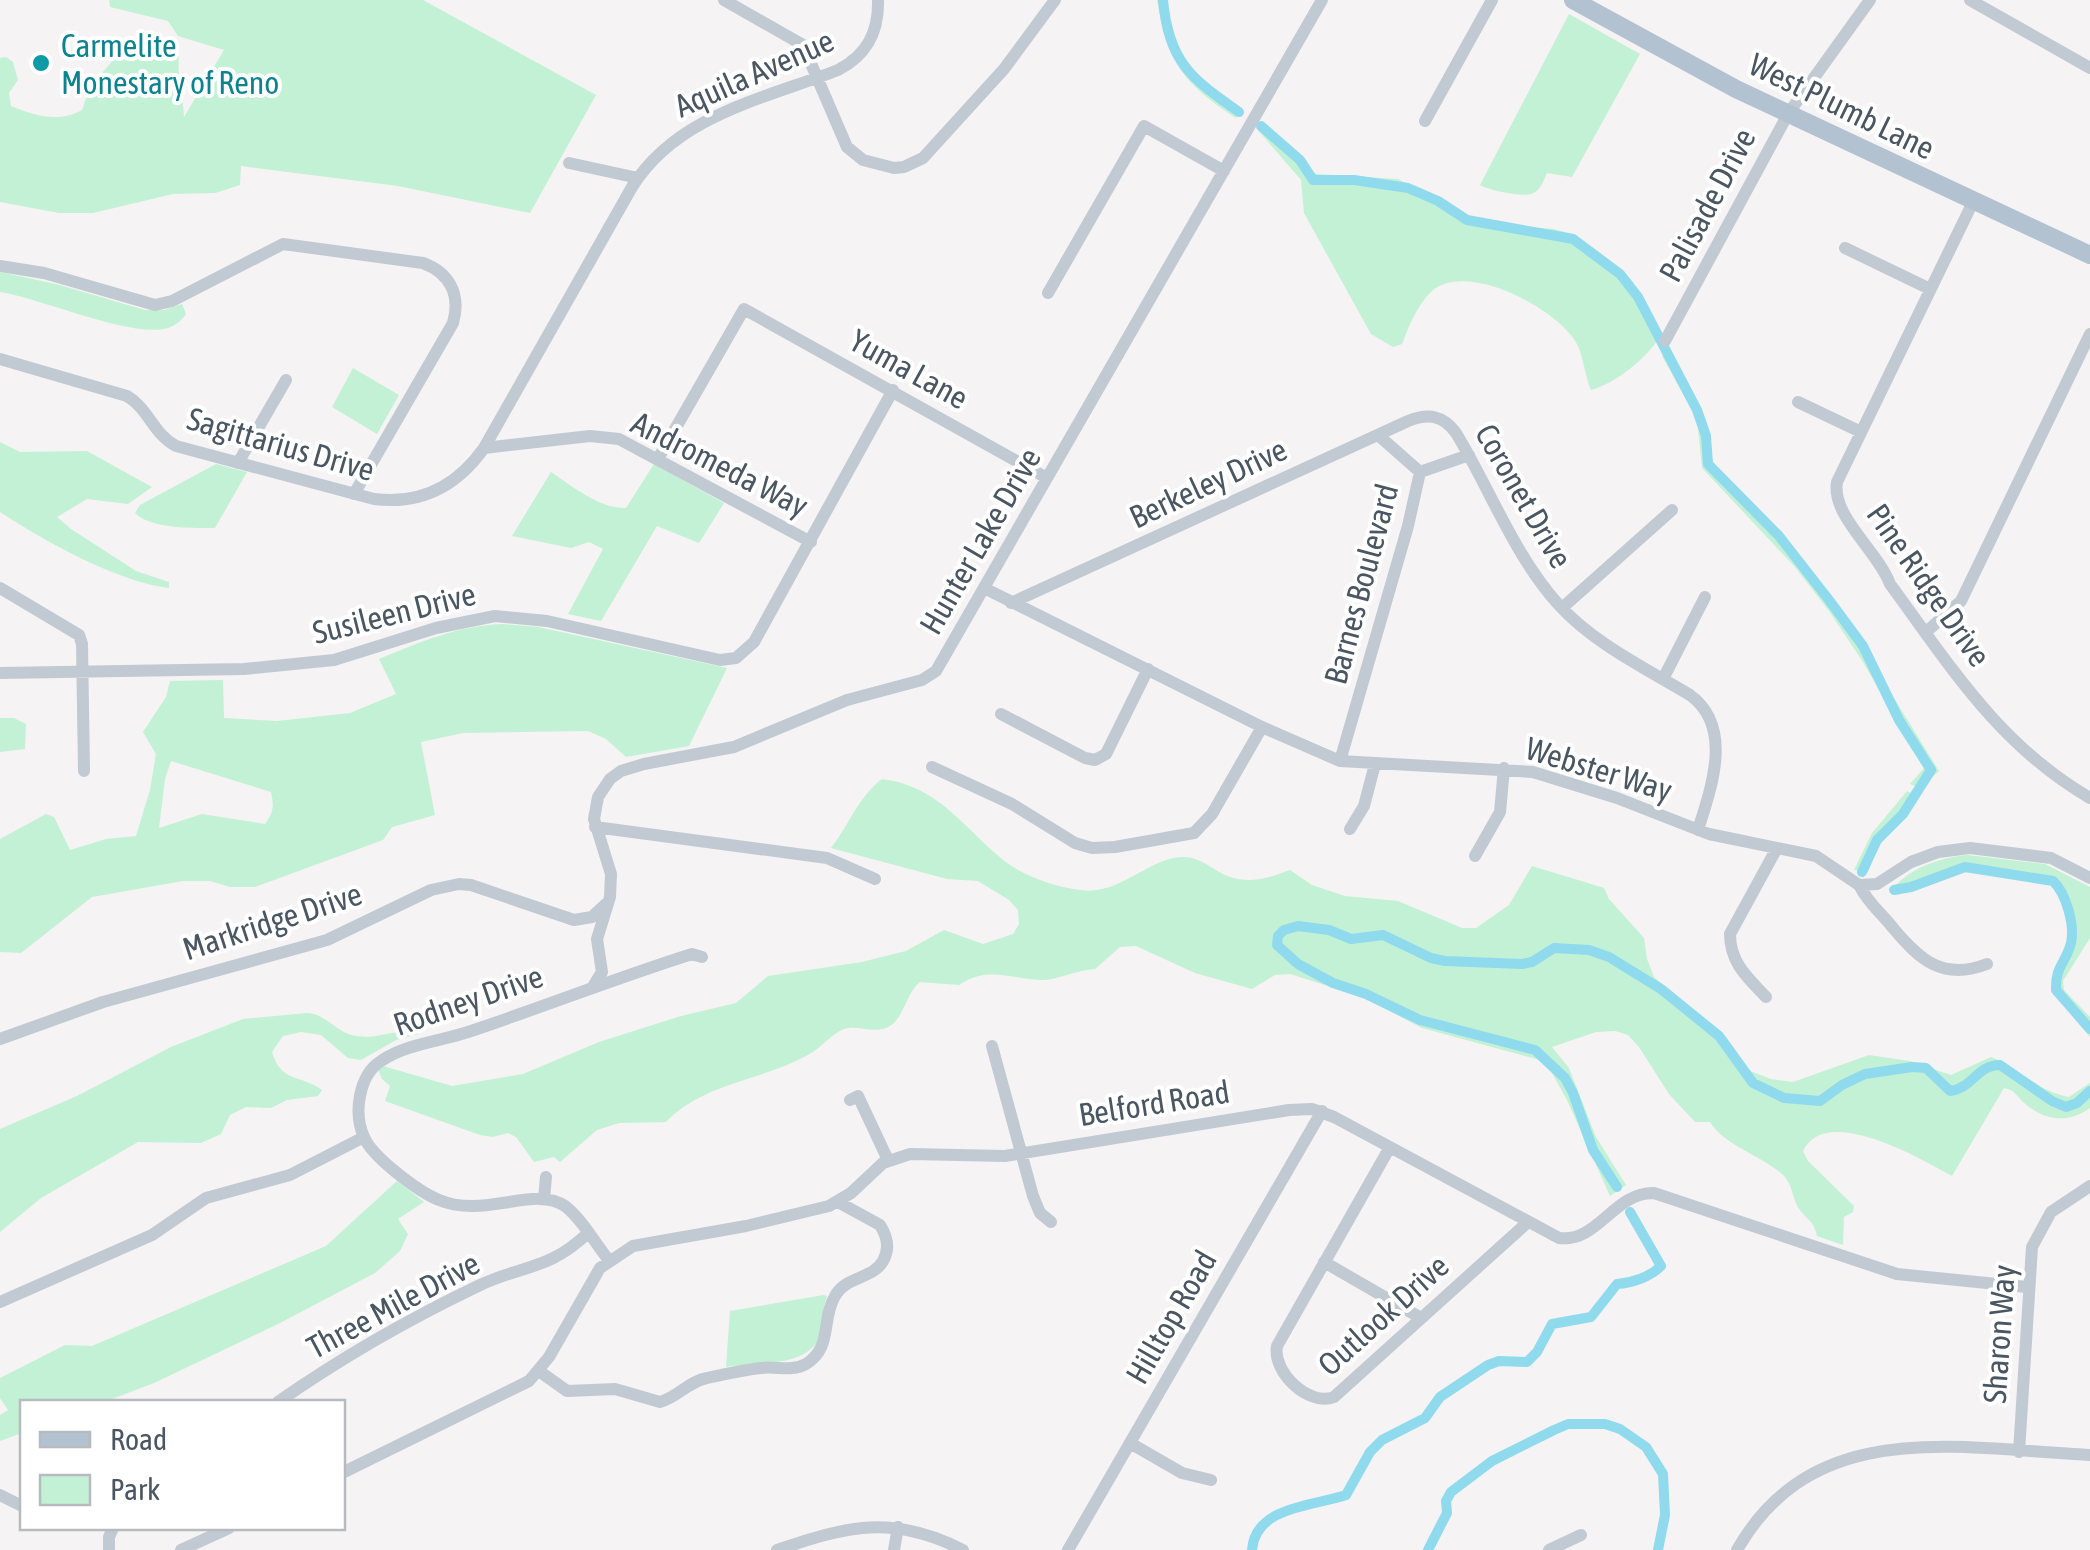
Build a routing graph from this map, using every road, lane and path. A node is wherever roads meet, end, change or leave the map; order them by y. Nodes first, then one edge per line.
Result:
1 (724, 0) edge
2 (878, 0) edge
3 (1055, 0) edge
4 (1322, 0) edge
5 (1492, 0) edge
6 (1870, 0) edge
7 (1970, 0) edge
8 (1577, 1) edge
9 (2090, 68) edge
10 (818, 78) junction
11 (1788, 114) junction
12 (1425, 121) dead end
13 (570, 163) dead end
14 (1224, 172) junction
15 (638, 178) junction
16 (1972, 202) junction
17 (1846, 248) dead end
18 (2090, 255) edge
19 (0, 266) edge
20 (1930, 289) junction
21 (1048, 293) dead end
22 (2090, 334) edge
23 (1665, 341) dead end
24 (0, 359) edge
25 (286, 380) dead end
26 (893, 390) junction
27 (1798, 402) dead end
28 (1860, 432) junction
29 (1378, 435) junction
30 (484, 448) junction
31 (1469, 454) junction
32 (659, 457) junction
33 (238, 462) junction
34 (1420, 472) junction
35 (1047, 478) junction
36 (354, 494) junction
37 (1672, 510) dead end
38 (811, 542) junction
39 (0, 588) edge
40 (984, 588) junction
41 (1705, 598) dead end
42 (1011, 603) junction
43 (1562, 608) junction
44 (1926, 632) junction
45 (1148, 669) junction
46 (82, 672) junction
47 (0, 673) edge
48 (1663, 679) junction
49 (1001, 714) dead end
50 (1262, 727) junction
51 (1340, 761) junction
52 (1375, 764) junction
53 (932, 767) dead end
54 (1504, 768) junction
55 (84, 770) dead end
56 (2090, 798) edge
57 (595, 828) junction
58 (1350, 828) dead end
59 (1698, 830) junction
60 (1777, 848) junction
61 (1475, 856) dead end
62 (2090, 878) edge
63 (875, 879) dead end
64 (1859, 885) junction
65 (610, 898) junction
66 (558, 916) junction
67 (598, 949) junction
68 (702, 956) dead end
69 (1988, 964) dead end
70 (594, 985) junction
71 (1766, 997) dead end
72 (0, 1039) edge
73 (992, 1046) dead end
74 (850, 1100) dead end
75 (1322, 1111) junction
76 (364, 1137) junction
77 (1390, 1147) junction
78 (1021, 1154) junction
79 (888, 1160) junction
80 (546, 1176) dead end
81 (2090, 1186) edge
82 (544, 1198) junction
83 (838, 1202) junction
84 (1051, 1222) dead end
85 (1528, 1222) junction
86 (588, 1233) junction
87 (608, 1260) junction
88 (1324, 1262) junction
89 (2028, 1287) junction
90 (0, 1302) edge
91 (1421, 1318) junction
92 (540, 1371) junction
93 (281, 1400) edge
94 (1130, 1443) junction
95 (2019, 1452) junction
96 (2090, 1455) edge
97 (345, 1473) edge
98 (1211, 1480) dead end
99 (898, 1527) junction
100 (225, 1530) edge
101 (1582, 1536) dead end
102 (182, 1550) edge
103 (776, 1550) edge
104 (894, 1550) edge
105 (963, 1550) edge
106 (1068, 1550) edge
107 (1550, 1550) edge
108 (1738, 1550) edge

1 - 10 street
2 - 10 street, Aquila Avenue
3 - 10 street
4 - 14 street, Hunter Lake Drive
5 - 12 street
6 - 11 street, Palisade Drive
7 - 9 street
8 - 11 main road, West Plumb Lane
10 - 15 street, Aquila Avenue
11 - 16 main road, West Plumb Lane
11 - 23 street, Palisade Drive
13 - 15 street
14 - 21 street
14 - 35 street, Hunter Lake Drive
15 - 30 street, Sagittarius Drive
16 - 18 main road, West Plumb Lane
16 - 20 street, Pine Ridge Drive
17 - 20 street
19 - 36 street
20 - 28 street, Pine Ridge Drive
22 - 44 street
24 - 33 street, Sagittarius Drive
25 - 33 street
26 - 32 street, Yuma Lane
26 - 35 street, Yuma Lane
26 - 38 street
27 - 28 street
28 - 44 street, Pine Ridge Drive
29 - 31 street, Coronet Drive
29 - 34 street
29 - 42 street, Berkeley Drive
30 - 32 street, Andromeda Way
30 - 36 street, Sagittarius Drive
31 - 34 street, Barnes Boulevard
31 - 43 street, Coronet Drive
32 - 38 street, Andromeda Way
33 - 36 street, Sagittarius Drive
34 - 51 street, Barnes Boulevard
35 - 40 street, Hunter Lake Drive
37 - 43 street
38 - 46 street, Susileen Drive
39 - 46 street
40 - 42 street, Webster Way
40 - 57 street, Hunter Lake Drive
41 - 48 street
42 - 45 street, Webster Way
43 - 48 street, Coronet Drive
44 - 56 street, Pine Ridge Drive
45 - 49 street
45 - 50 street, Webster Way
46 - 47 street, Susileen Drive
46 - 55 street
48 - 59 street, Coronet Drive
50 - 51 street, Webster Way
50 - 53 street
51 - 52 street, Webster Way
52 - 54 street, Webster Way
52 - 58 street
54 - 59 street, Webster Way
54 - 61 street
57 - 63 street
57 - 65 street
59 - 60 street, Webster Way
60 - 64 street, Webster Way
60 - 71 street
62 - 64 street
64 - 69 street, Webster Way
65 - 66 street
65 - 67 street
66 - 67 street, Markridge Drive
66 - 72 street, Markridge Drive
67 - 70 street
68 - 70 street, Rodney Drive
70 - 76 street, Rodney Drive
73 - 78 street
74 - 79 street
75 - 77 street, Belford Road
75 - 78 street, Belford Road
75 - 94 street, Hilltop Road
76 - 82 street
76 - 90 street
77 - 85 street, Belford Road
77 - 88 street, Outlook Drive
78 - 79 street, Belford Road
78 - 84 street
79 - 83 street
80 - 82 street
81 - 89 street, Sharon Way
82 - 86 street
83 - 87 street
83 - 92 street
85 - 89 street, Belford Road
85 - 91 street, Outlook Drive
86 - 87 street
86 - 93 street, Three Mile Drive
87 - 92 street
88 - 91 street
88 - 91 street, Outlook Drive
89 - 95 street, Sharon Way
92 - 97 street
94 - 98 street
94 - 106 street, Hilltop Road
95 - 96 street
95 - 108 street
99 - 103 street
99 - 104 street
99 - 105 street
100 - 102 street
101 - 107 street

